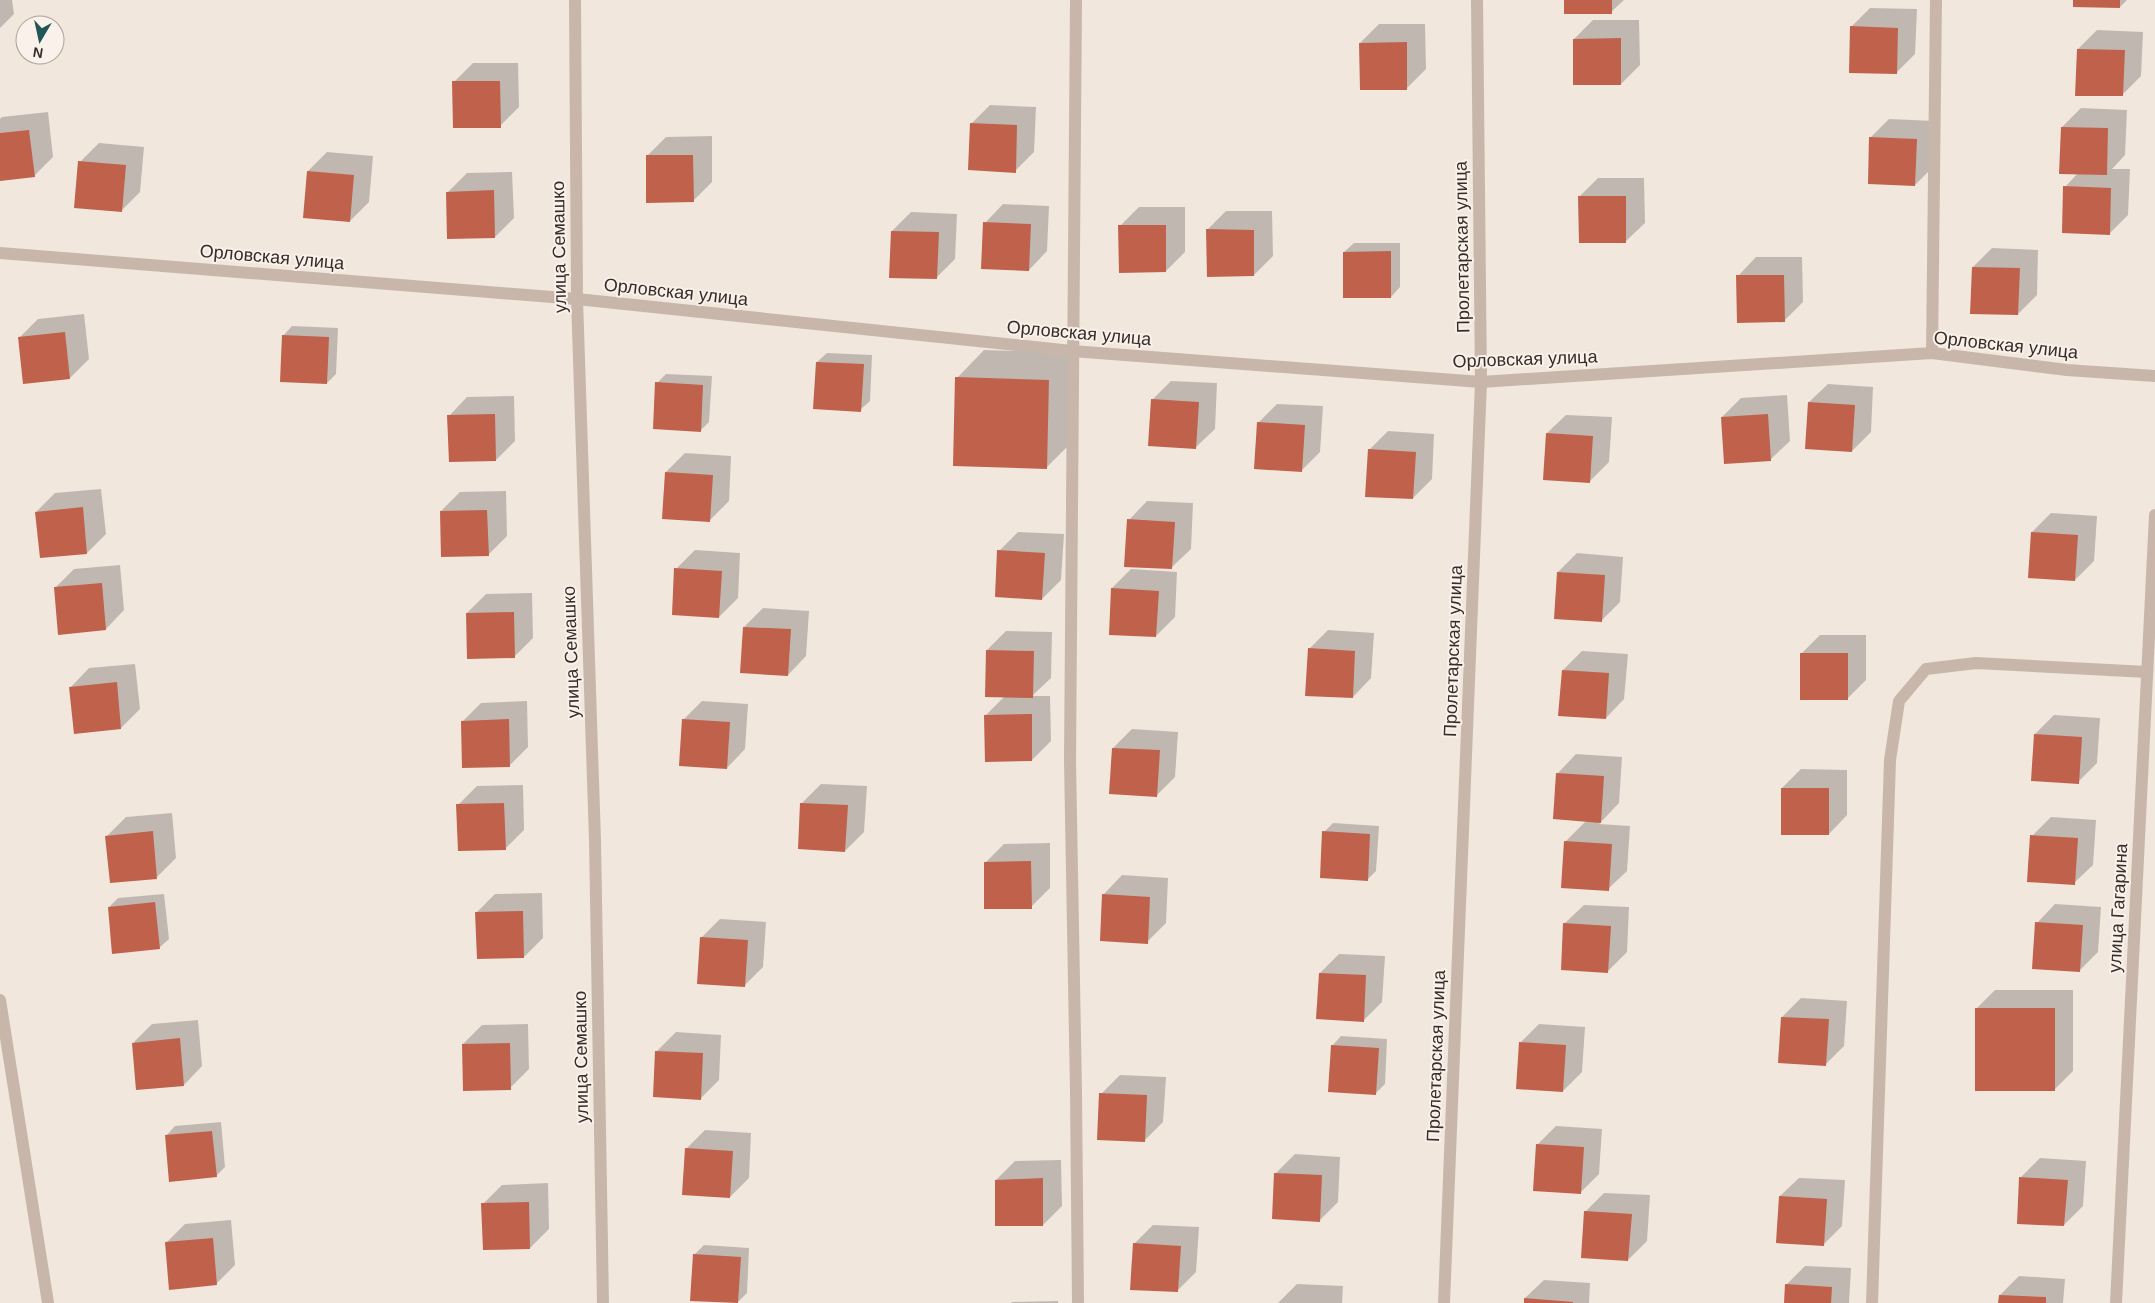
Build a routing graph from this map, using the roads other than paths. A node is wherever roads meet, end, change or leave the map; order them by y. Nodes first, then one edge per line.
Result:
1 (575, 0) edge
2 (1076, 0) edge
3 (1477, 0) edge
4 (1936, 0) edge
5 (0, 253) edge
6 (576, 299) junction
7 (1072, 351) junction
8 (1932, 353) junction
9 (2155, 376) edge
10 (1481, 382) junction
11 (2155, 515) edge
12 (2147, 672) junction
13 (0, 1000) edge
14 (48, 1303) edge
15 (603, 1303) edge
16 (1078, 1303) edge
17 (1444, 1303) edge
18 (1872, 1303) edge
19 (2116, 1303) edge

1 - 6 street, улица Семашко
2 - 7 street
3 - 10 street, Пролетарская улица
4 - 8 street
5 - 6 street, Орловская улица
6 - 7 street, Орловская улица
6 - 15 street, улица Семашко
7 - 10 street, Орловская улица
7 - 16 street
8 - 9 street, Орловская улица
8 - 10 street, Орловская улица
10 - 17 street, Пролетарская улица
11 - 12 street, улица Гагарина
12 - 18 street
12 - 19 street, улица Гагарина
13 - 14 street

